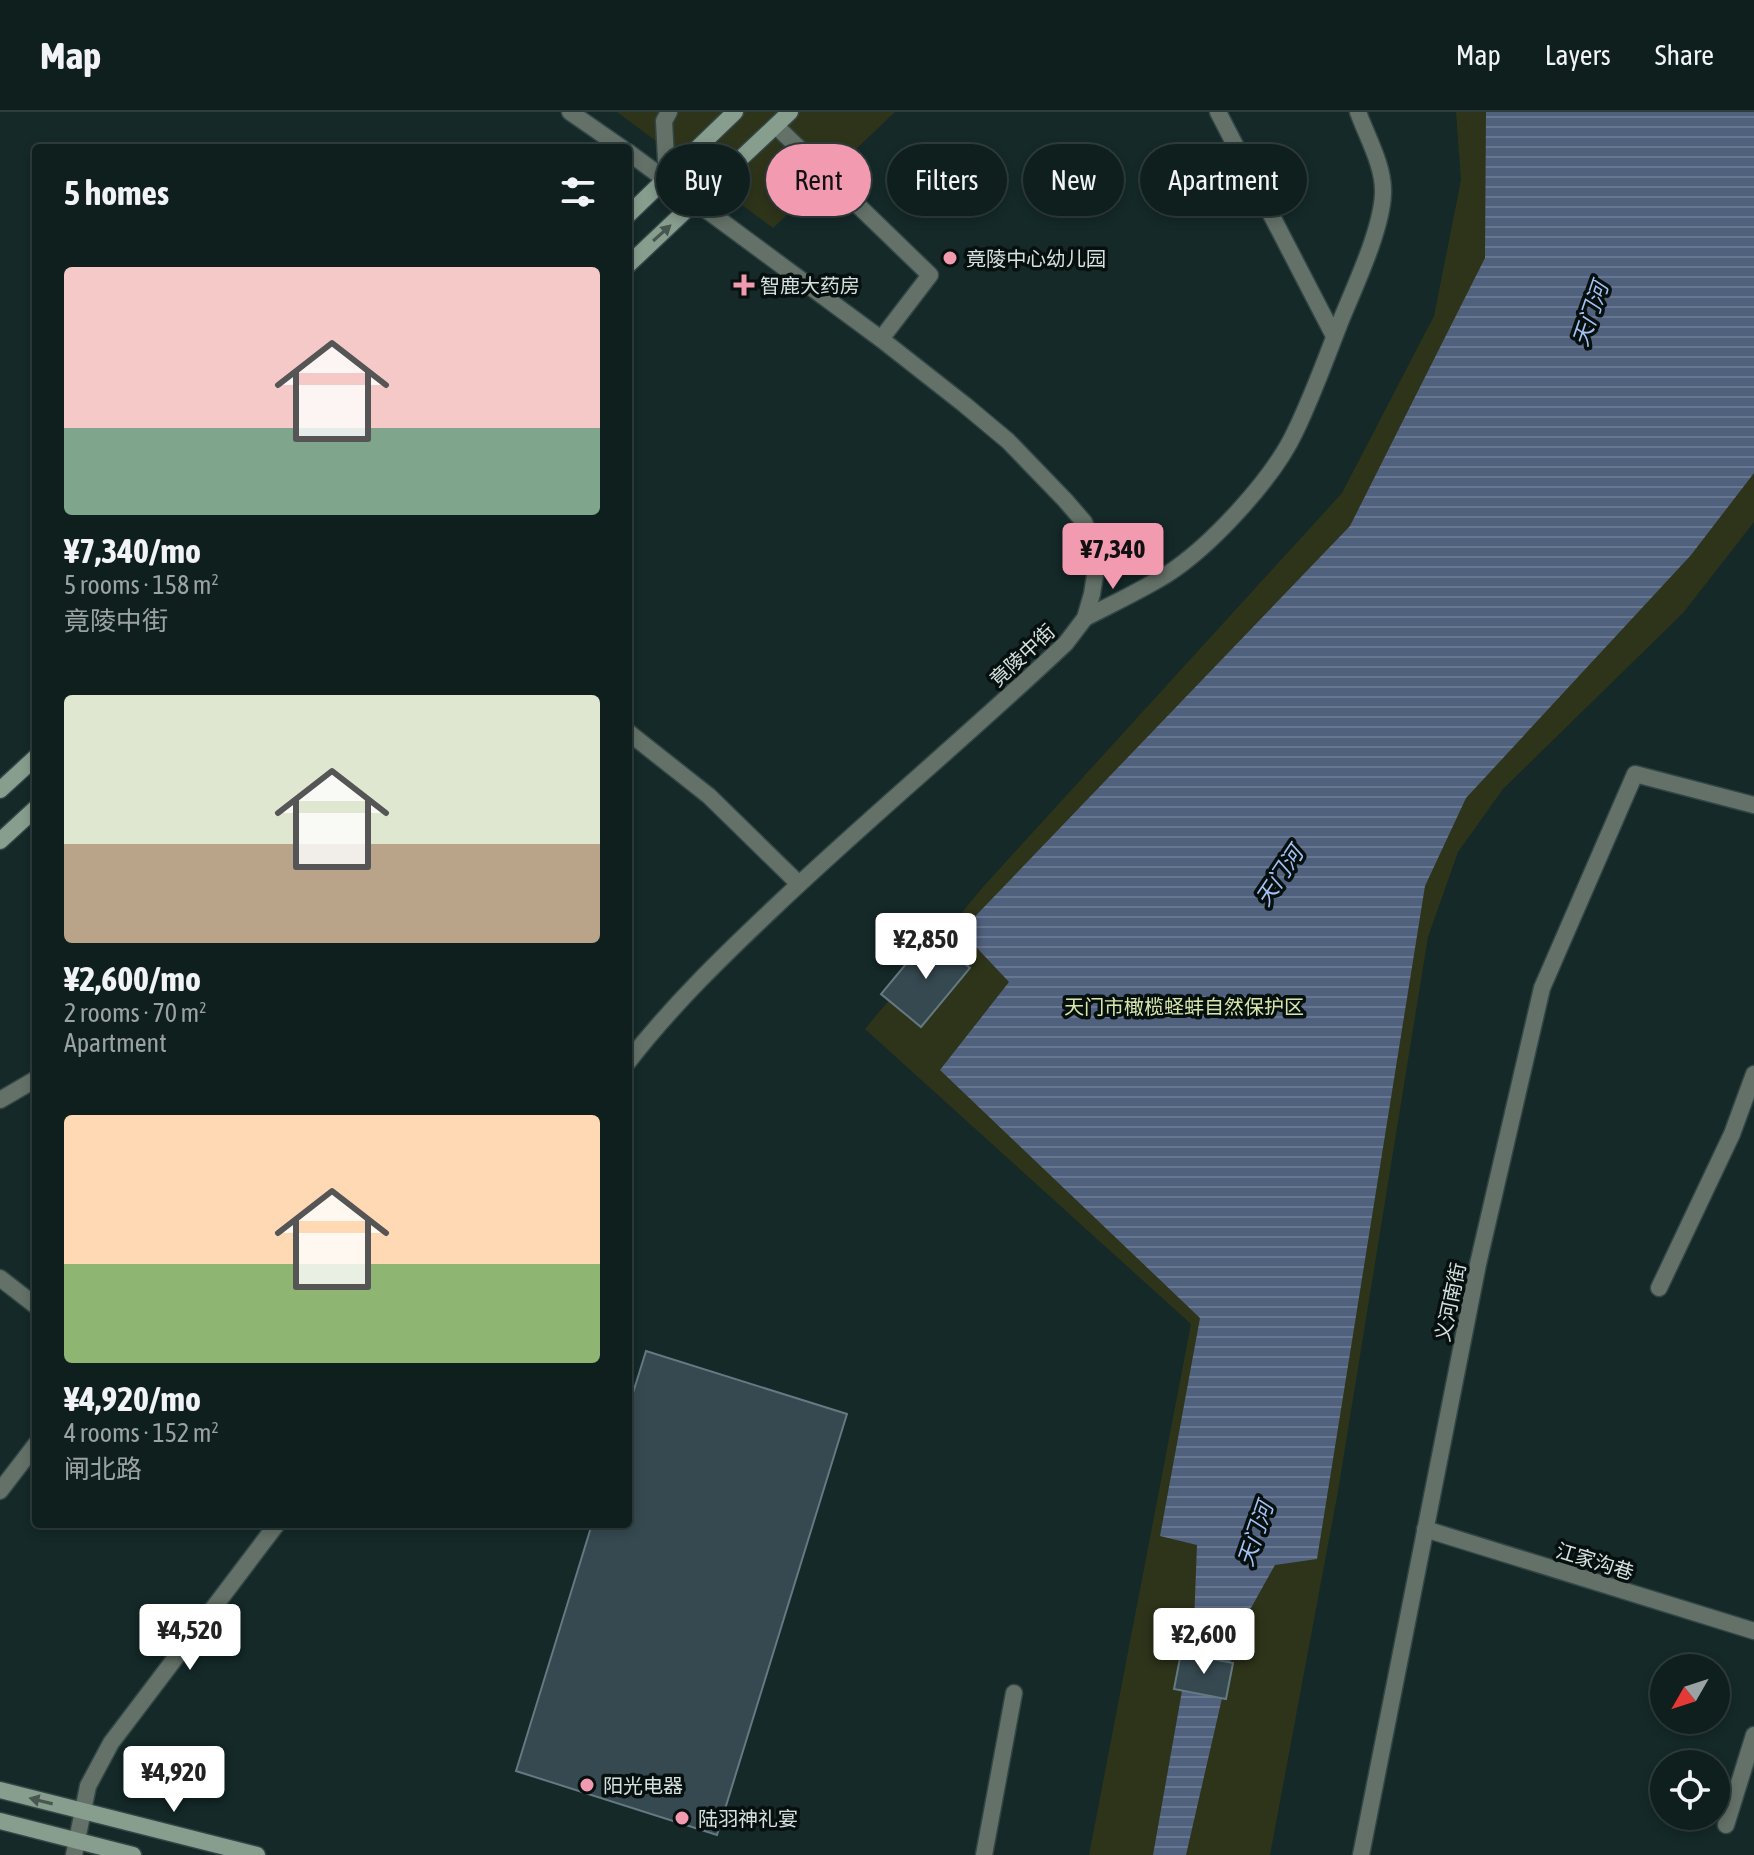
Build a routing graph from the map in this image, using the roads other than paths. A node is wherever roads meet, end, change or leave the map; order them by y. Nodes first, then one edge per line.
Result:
1 (570, 112) edge
2 (669, 112) edge
3 (735, 112) edge
4 (790, 112) edge
5 (1218, 112) edge
6 (1358, 112) edge
7 (776, 126) junction
8 (616, 144) edge
9 (665, 144) edge
10 (703, 144) edge
11 (750, 151) edge
12 (632, 155) edge
13 (656, 171) edge
14 (656, 189) edge
15 (632, 211) edge
16 (682, 216) edge
17 (716, 216) edge
18 (632, 261) edge
19 (1334, 336) junction
20 (881, 339) junction
21 (1085, 618) junction
22 (632, 735) edge
23 (32, 761) edge
24 (0, 790) edge
25 (1754, 805) edge
26 (32, 812) edge
27 (0, 841) edge
28 (799, 884) junction
29 (632, 1057) edge
30 (1754, 1074) edge
31 (32, 1081) edge
32 (0, 1100) edge
33 (0, 1278) edge
34 (1659, 1288) dead end
35 (32, 1303) edge
36 (32, 1449) edge
37 (0, 1491) edge
38 (274, 1528) edge
39 (1425, 1529) junction
40 (1754, 1631) edge
41 (1014, 1693) dead end
42 (1754, 1735) edge
43 (0, 1790) edge
44 (82, 1811) junction
45 (1730, 1812) edge
46 (0, 1821) edge
47 (75, 1848) edge
48 (133, 1855) edge
49 (257, 1855) edge
50 (984, 1855) edge
51 (1361, 1855) edge

1 - 8 street
2 - 9 street
3 - 10 main road
4 - 7 main road
5 - 19 street
6 - 19 street
7 - 11 main road
7 - 20 street
12 - 13 street, 竟陵中街
14 - 15 main road
18 -> 16 main road
17 - 20 street, 竟陵中街
19 - 21 street
20 - 21 street, 竟陵中街
21 - 28 street, 竟陵中街
22 - 28 street
23 - 24 main road
25 - 39 street, 义河南街
26 - 27 main road
28 - 29 street, 竟陵中街
30 - 34 street
31 - 32 street
33 - 35 street
36 - 37 street
38 - 44 street
39 - 40 street, 江家沟巷
39 - 51 street, 义河南街
41 - 50 street
42 - 45 street
44 -> 43 main road
44 - 47 street
44 - 49 main road
46 - 47 main road
47 - 48 main road

